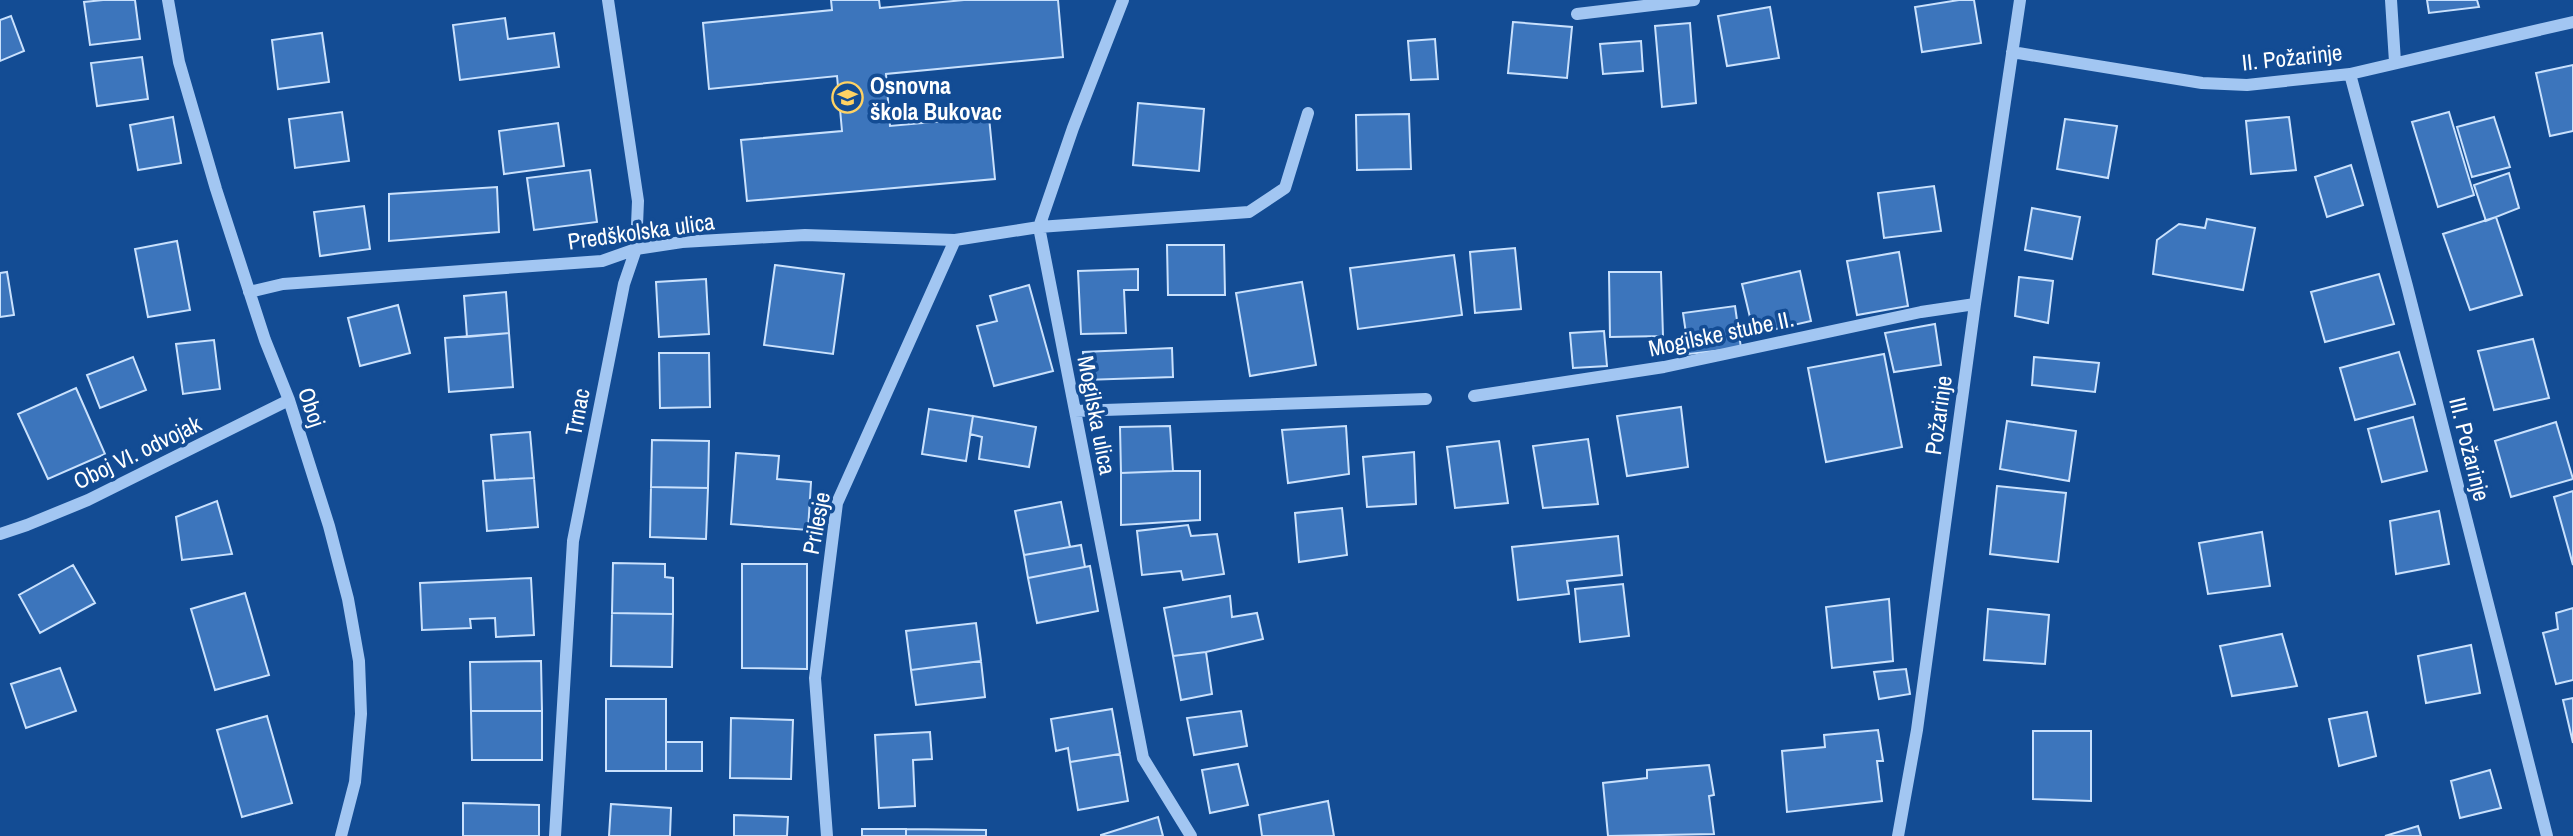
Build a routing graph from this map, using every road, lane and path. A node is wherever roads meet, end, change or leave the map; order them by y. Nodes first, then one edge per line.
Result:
1 (168, 0) edge
2 (608, 0) edge
3 (1123, 0) edge
4 (1694, 0) edge
5 (2020, 0) edge
6 (2391, 0) edge
7 (1577, 14) dead end
8 (2573, 22) edge
9 (2012, 51) junction
10 (2395, 62) junction
11 (2350, 74) junction
12 (1308, 113) dead end
13 (1039, 227) junction
14 (955, 240) junction
15 (636, 249) junction
16 (249, 292) junction
17 (1975, 304) junction
18 (1474, 396) dead end
19 (1426, 399) dead end
20 (289, 400) junction
21 (1075, 411) junction
22 (0, 534) edge
23 (341, 836) edge
24 (555, 836) edge
25 (827, 836) edge
26 (1191, 836) edge
27 (1898, 836) edge
28 (2547, 836) edge

1 - 16 street, Oboj
2 - 15 street, Trnac
3 - 13 street
4 - 7 street
5 - 9 street, Požarinje
6 - 10 street
8 - 10 street, II. Požarinje
9 - 11 street, II. Požarinje
9 - 17 street, Požarinje
10 - 11 street, II. Požarinje
11 - 28 street, III. Požarinje
12 - 13 street, Predškolska ulica
13 - 14 street, Predškolska ulica
13 - 21 street, Mogilska ulica
14 - 15 street, Predškolska ulica
14 - 25 street, Prilesje
15 - 16 street, Predškolska ulica
15 - 24 street, Trnac
16 - 20 street, Oboj
17 - 18 street, Mogilske stube II.
17 - 27 street, Požarinje
19 - 21 street
20 - 22 street, Oboj VI. odvojak
20 - 23 street, Oboj
21 - 26 street, Mogilska ulica

